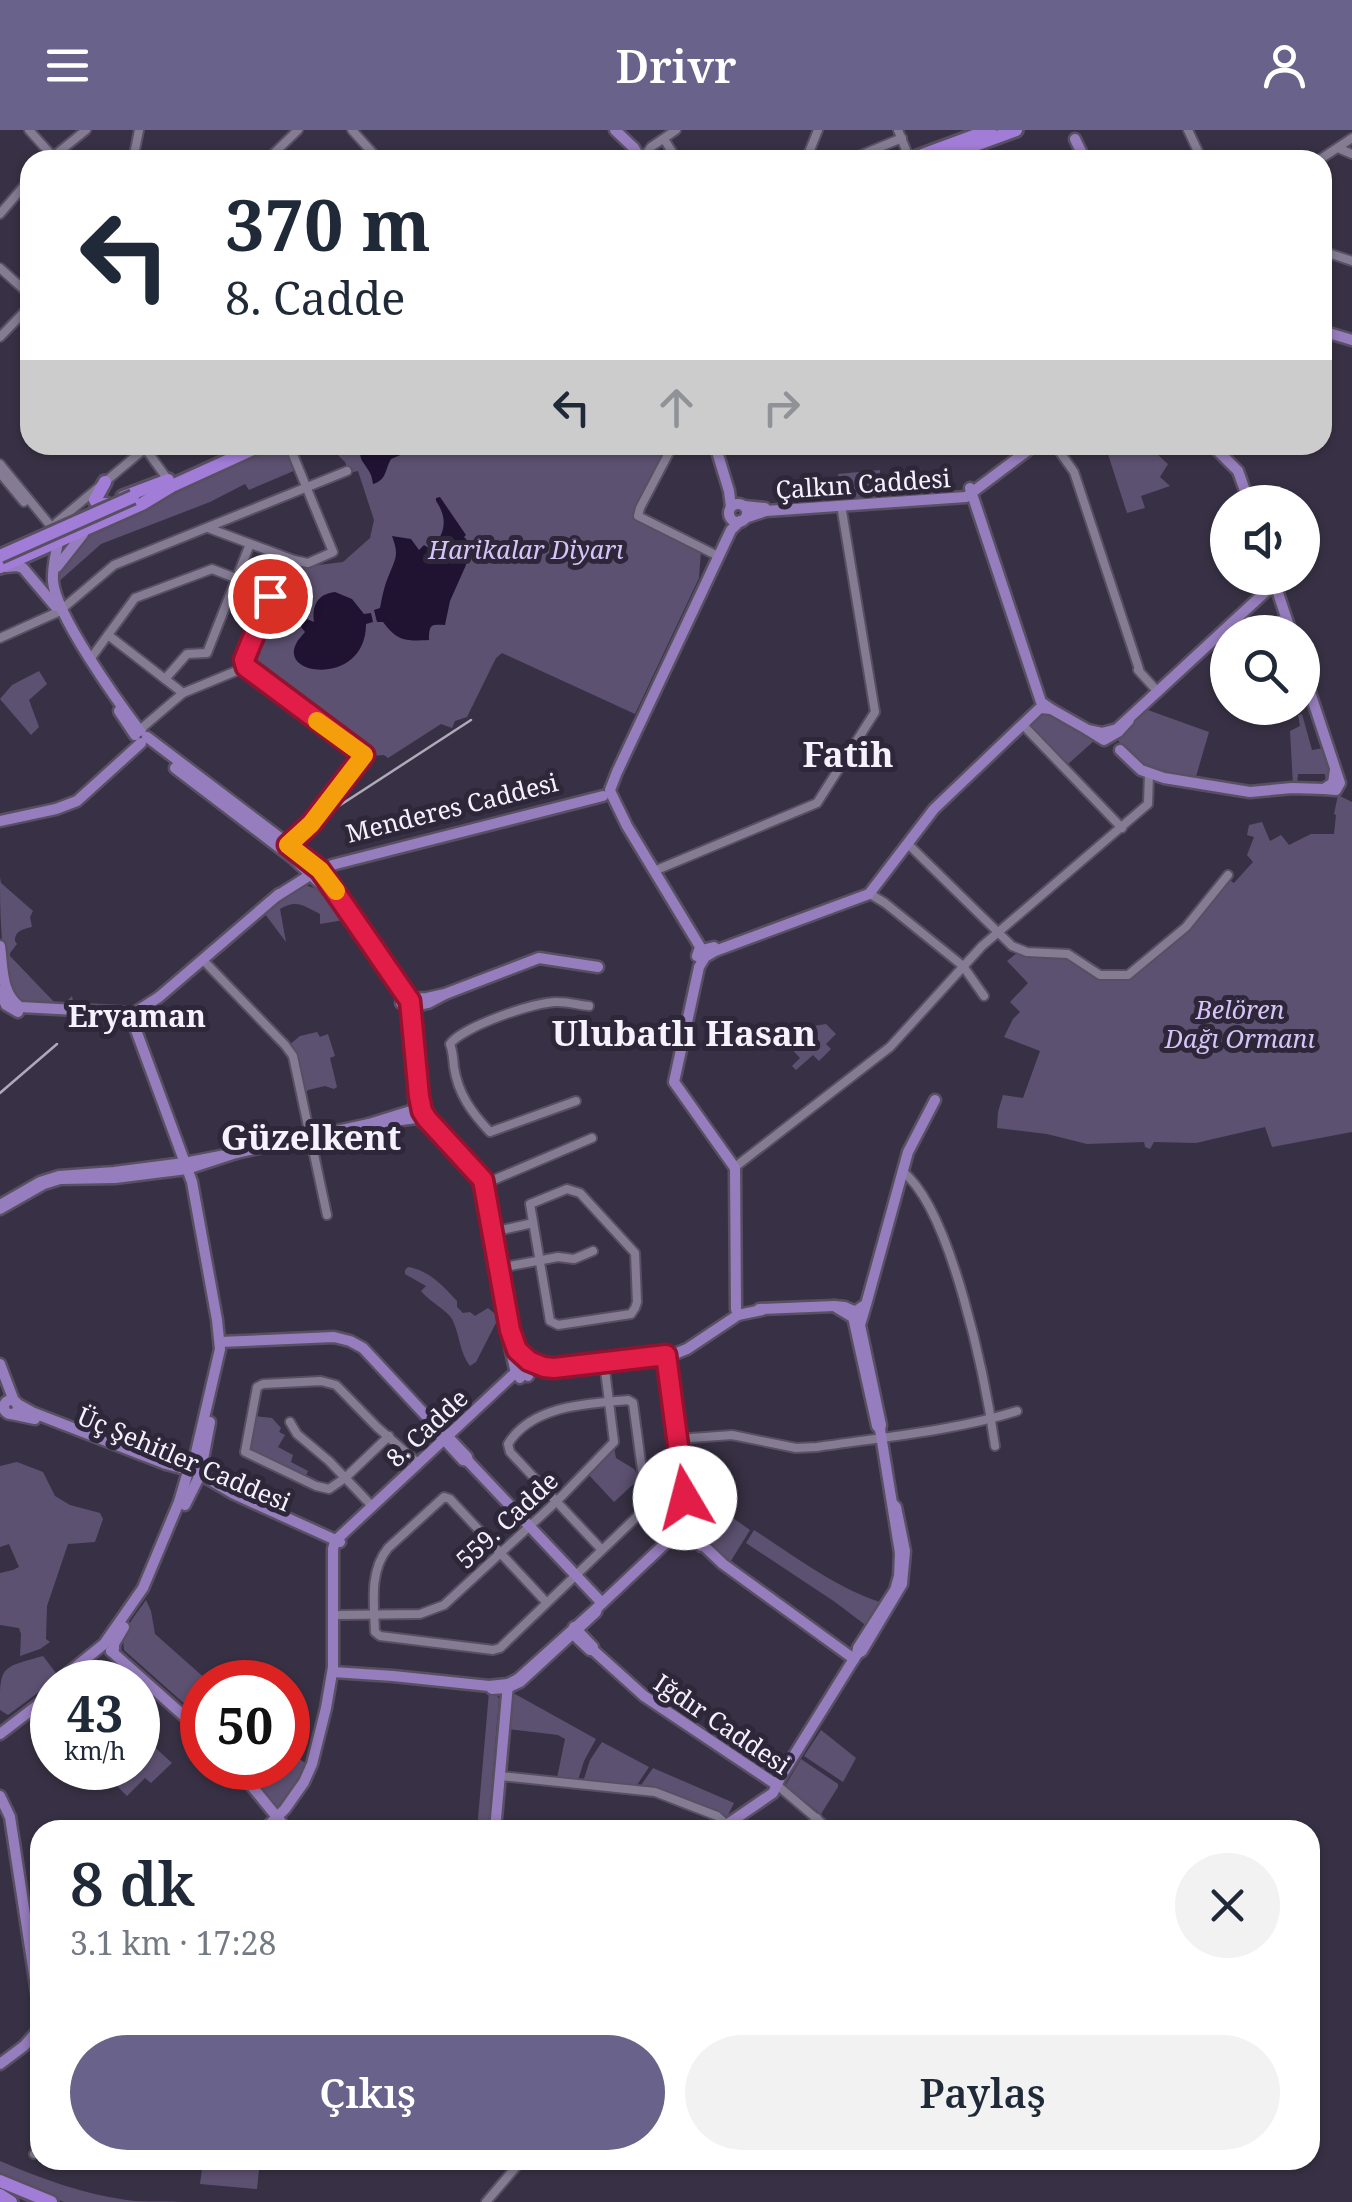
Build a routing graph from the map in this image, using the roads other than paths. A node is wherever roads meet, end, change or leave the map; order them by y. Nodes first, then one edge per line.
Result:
1 (29, 130) edge
2 (86, 130) edge
3 (298, 130) edge
4 (352, 130) edge
5 (676, 130) edge
6 (990, 130) edge
7 (1016, 130) edge
8 (619, 131) edge
9 (900, 134) edge
10 (1075, 138) dead end
11 (1352, 138) edge
12 (664, 139) junction
13 (1338, 148) junction
14 (46, 150) edge
15 (63, 150) edge
16 (277, 150) edge
17 (369, 150) edge
18 (640, 150) edge
19 (648, 150) edge
20 (671, 150) edge
21 (869, 150) edge
22 (937, 150) edge
23 (961, 150) edge
24 (1080, 150) edge
25 (1332, 152) edge
26 (1352, 154) edge
27 (20, 191) edge
28 (0, 214) edge
29 (0, 268) edge
30 (20, 287) edge
31 (20, 316) edge
32 (0, 337) edge
33 (136, 455) edge
34 (151, 455) edge
35 (224, 455) edge
36 (237, 455) edge
37 (293, 455) edge
38 (668, 455) edge
39 (721, 455) edge
40 (1021, 455) edge
41 (1062, 455) edge
42 (1222, 455) edge
43 (0, 464) edge
44 (346, 470) dead end
45 (5, 476) edge
46 (105, 482) junction
47 (169, 484) junction
48 (1243, 485) edge
49 (305, 488) junction
50 (972, 490) junction
51 (106, 504) junction
52 (841, 504) junction
53 (976, 509) junction
54 (738, 512) junction
55 (98, 523) junction
56 (74, 527) junction
57 (208, 528) junction
58 (45, 541) junction
59 (250, 544) junction
60 (714, 554) junction
61 (294, 560) junction
62 (0, 561) edge
63 (53, 577) junction
64 (237, 578) junction
65 (272, 592) junction
66 (1258, 595) edge
67 (59, 609) junction
68 (108, 635) junction
69 (0, 638) edge
70 (91, 658) junction
71 (246, 667) junction
72 (166, 679) junction
73 (183, 692) junction
74 (1158, 692) junction
75 (1040, 705) junction
76 (1320, 724) edge
77 (1024, 725) junction
78 (1100, 735) junction
79 (141, 737) junction
80 (1335, 770) junction
81 (1149, 774) junction
82 (1324, 789) junction
83 (606, 792) junction
84 (0, 819) edge
85 (1122, 828) junction
86 (438, 835) junction
87 (908, 844) junction
88 (288, 845) junction
89 (295, 859) junction
90 (332, 865) junction
91 (312, 869) junction
92 (654, 871) junction
93 (1228, 875) dead end
94 (295, 881) junction
95 (330, 888) junction
96 (869, 892) junction
97 (997, 934) junction
98 (0, 946) edge
99 (700, 957) junction
100 (203, 960) junction
101 (963, 966) junction
102 (598, 968) dead end
103 (0, 992) edge
104 (445, 994) junction
105 (984, 996) dead end
106 (428, 1003) junction
107 (406, 1004) junction
108 (589, 1006) dead end
109 (76, 1013) junction
110 (136, 1018) junction
111 (412, 1021) junction
112 (936, 1100) dead end
113 (576, 1101) dead end
114 (418, 1113) junction
115 (310, 1137) junction
116 (591, 1137) dead end
117 (188, 1165) junction
118 (734, 1167) junction
119 (902, 1170) junction
120 (480, 1182) junction
121 (0, 1207) edge
122 (327, 1214) dead end
123 (533, 1223) junction
124 (493, 1232) junction
125 (592, 1251) dead end
126 (539, 1260) junction
127 (499, 1268) junction
128 (737, 1313) junction
129 (859, 1313) junction
130 (224, 1327) junction
131 (246, 1342) junction
132 (223, 1345) junction
133 (514, 1352) junction
134 (671, 1354) junction
135 (604, 1362) junction
136 (0, 1364) edge
137 (550, 1368) junction
138 (523, 1374) junction
139 (0, 1378) edge
140 (504, 1384) junction
141 (609, 1402) junction
142 (8, 1408) edge
143 (1017, 1411) dead end
144 (991, 1419) junction
145 (290, 1422) dead end
146 (880, 1433) junction
147 (389, 1436) junction
148 (447, 1439) junction
149 (677, 1440) junction
150 (994, 1446) dead end
151 (418, 1463) junction
152 (192, 1478) junction
153 (345, 1478) junction
154 (557, 1501) junction
155 (372, 1506) junction
156 (690, 1522) junction
157 (529, 1527) junction
158 (674, 1537) junction
159 (700, 1543) junction
160 (337, 1544) junction
161 (602, 1550) junction
162 (501, 1554) junction
163 (574, 1576) junction
164 (547, 1602) junction
165 (598, 1608) junction
166 (338, 1615) junction
167 (374, 1616) junction
168 (574, 1630) junction
169 (110, 1646) junction
170 (556, 1649) junction
171 (592, 1649) junction
172 (855, 1657) junction
173 (90, 1660) edge
174 (94, 1660) edge
175 (335, 1670) junction
176 (505, 1686) junction
177 (30, 1703) edge
178 (180, 1708) edge
179 (30, 1711) edge
180 (0, 1726) edge
181 (0, 1734) edge
182 (500, 1776) junction
183 (777, 1785) junction
184 (0, 1788) edge
185 (250, 1790) edge
186 (0, 1796) edge
187 (817, 1818) edge
188 (273, 1820) edge
189 (277, 1820) edge
190 (494, 1820) edge
191 (494, 1820) edge
192 (719, 1820) edge
193 (734, 1820) edge
194 (30, 1917) edge
195 (30, 1948) edge
196 (30, 2039) edge
197 (30, 2048) edge
198 (0, 2067) edge
199 (513, 2170) edge
200 (0, 2181) edge
201 (0, 2196) edge
202 (11, 2202) edge
203 (51, 2202) edge
204 (486, 2202) edge

1 - 14 street
2 - 15 street
3 - 16 street
4 - 17 street
5 - 12 street
6 - 22 highway
7 - 23 highway
8 - 18 main road
9 - 21 street
10 - 24 main road
11 - 13 street
12 - 19 street
12 - 20 street
13 - 25 street
13 - 26 street
27 - 28 street
29 - 30 street
31 - 32 street
33 - 46 street
34 - 47 street
35 - 47 highway
36 - 47 highway
37 - 49 street
38 - 60 street
39 - 54 main road
40 - 50 main road, Çalkın Caddesi
41 - 74 street
42 - 48 main road
43 - 45 street
44 - 49 street
45 - 58 street
46 - 51 highway
46 - 58 street
47 - 51 highway
47 - 55 highway
47 - 62 highway, bridge
49 - 57 street
49 - 61 street
50 - 52 main road, Çalkın Caddesi
50 - 53 main road
50 - 53 main road, Çalkın Caddesi
51 - 56 highway
52 - 54 main road, Çalkın Caddesi
52 - 92 street
53 - 75 main road
54 - 60 main road
54 - 83 main road
55 - 56 highway
55 - 63 main road
56 - 58 highway
57 - 59 street
57 - 67 street
58 - 62 highway
58 - 63 main road
58 - 67 main road
59 - 61 street
59 - 64 street
60 - 83 main road
61 - 65 street
62 - 67 main road
63 - 67 main road
64 - 65 street
64 - 68 street
64 - 72 street
65 - 71 street
66 - 74 main road
67 - 69 street
67 - 70 main road
67 - 79 main road
68 - 70 street
68 - 72 street
70 - 79 main road
71 - 73 street
71 - 88 street
72 - 73 street
73 - 79 street
74 - 78 main road
75 - 77 main road
75 - 78 main road
75 - 96 main road
76 - 80 main road
77 - 85 street
77 - 87 main road
78 - 81 main road
79 - 84 main road
79 - 88 main road
79 - 89 main road
80 - 82 main road
80 - 82 main road
81 - 82 main road
81 - 85 street
83 - 86 main road, Menderes Caddesi
83 - 92 main road
83 - 99 main road
85 - 97 street
86 - 90 main road, Menderes Caddesi
86 - 91 main road, Menderes Caddesi
87 - 96 main road
87 - 97 street
88 - 91 main road
89 - 91 main road
89 - 94 main road
90 - 91 main road, Menderes Caddesi
90 - 95 main road
91 - 94 main road
91 - 95 main road
92 - 99 main road
93 - 97 street
94 - 95 main road
94 - 100 main road
95 - 107 main road
96 - 99 main road
96 - 101 street
97 - 101 street
98 - 109 main road
99 - 118 main road
100 - 110 main road
100 - 115 street
101 - 105 street
101 - 118 street
102 - 104 main road
103 - 109 main road
104 - 106 main road
104 - 107 main road
106 - 107 main road
106 - 111 main road
107 - 111 main road
107 - 114 main road
108 - 113 street
109 - 110 main road
110 - 117 main road
111 - 114 main road
112 - 119 main road
114 - 115 main road
114 - 120 main road
115 - 117 main road
115 - 122 street
116 - 120 street
117 - 121 main road
117 - 130 main road
117 - 132 main road
118 - 128 main road
119 - 129 main road
119 - 144 street
120 - 124 main road
120 - 133 main road
123 - 124 street
123 - 126 street
123 - 126 street
124 - 127 main road
125 - 126 street
126 - 127 street
127 - 133 main road
128 - 129 main road
128 - 134 main road
129 - 146 main road
130 - 131 main road
130 - 132 main road
131 - 132 main road
131 - 148 main road
132 - 152 main road
133 - 137 main road
133 - 138 main road
133 - 140 main road
134 - 135 main road
134 - 149 main road
135 - 137 main road
135 - 141 street, 559. Cadde
136 - 142 main road
137 - 138 main road
138 - 140 main road, 8. Cadde
138 - 148 main road, 8. Cadde
139 - 142 main road
140 - 148 main road, 8. Cadde
141 - 154 street, 559. Cadde
141 - 154 street
141 - 161 street
142 - 152 main road, Üç Şehitler Caddesi
143 - 144 street
144 - 146 street
144 - 150 street
145 - 153 street
146 - 149 street
146 - 172 main road
147 - 151 street
147 - 153 street
147 - 153 street
148 - 151 main road, 8. Cadde
148 - 157 main road
148 - 160 main road, 8. Cadde
149 - 156 main road
151 - 155 main road, 8. Cadde
152 - 160 main road, Üç Şehitler Caddesi
152 - 169 main road
153 - 155 street
154 - 157 street, 559. Cadde
154 - 161 street
155 - 160 main road, 8. Cadde
156 - 158 main road
156 - 159 main road
157 - 162 street, 559. Cadde
157 - 163 main road
158 - 159 main road
158 - 165 main road
159 - 172 main road
160 - 166 main road
160 - 175 main road
161 - 163 street
162 - 164 street
162 - 167 street, 559. Cadde
162 - 167 street
163 - 164 street
163 - 165 main road
164 - 167 street
165 - 168 main road
165 - 171 main road
166 - 167 street, 559. Cadde
166 - 175 main road
168 - 170 main road
168 - 171 main road, Iğdır Caddesi
168 - 176 main road
169 - 173 main road
169 - 174 main road
169 - 178 main road
170 - 171 main road
170 - 176 main road
171 - 183 main road, Iğdır Caddesi
172 - 183 main road
175 - 176 main road
175 - 189 main road
176 - 182 main road
176 - 190 main road
177 - 180 main road
179 - 181 main road
182 - 191 main road
182 - 192 street
183 - 187 street, Iğdır Caddesi
183 - 193 main road
184 - 194 main road
185 - 188 main road
186 - 195 main road
196 - 198 main road
197 - 198 main road
199 - 204 street
200 - 203 highway
201 - 202 highway

